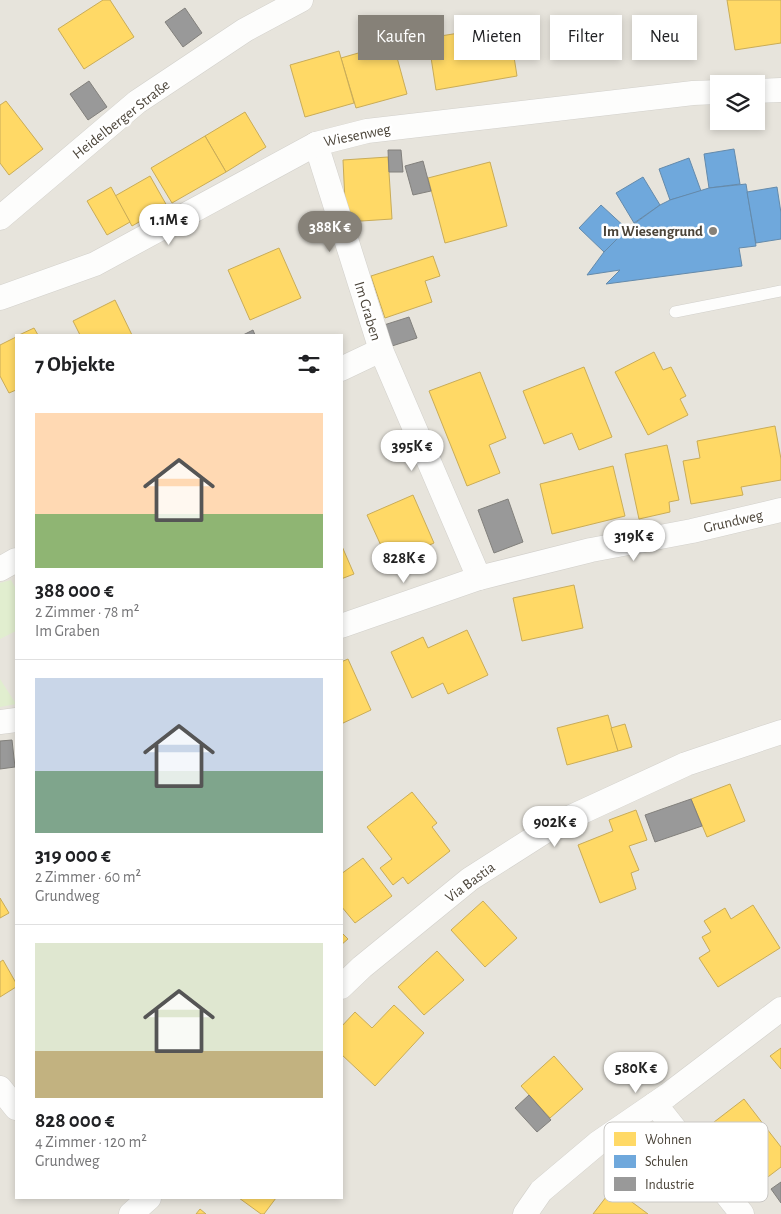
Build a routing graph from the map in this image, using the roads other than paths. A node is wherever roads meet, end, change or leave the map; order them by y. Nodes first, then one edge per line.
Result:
1 (301, 0) edge
2 (781, 90) edge
3 (765, 91) edge
4 (710, 92) edge
5 (316, 144) junction
6 (0, 218) edge
7 (781, 291) edge
8 (0, 298) edge
9 (675, 312) dead end
10 (381, 350) junction
11 (343, 368) edge
12 (781, 510) edge
13 (15, 561) edge
14 (0, 569) edge
15 (479, 578) junction
16 (343, 625) edge
17 (15, 720) edge
18 (0, 722) edge
19 (781, 732) edge
20 (343, 985) edge
21 (781, 1009) edge
22 (0, 1088) edge
23 (655, 1104) junction
24 (15, 1107) edge
25 (629, 1122) edge
26 (669, 1122) edge
27 (604, 1140) edge
28 (148, 1199) edge
29 (733, 1202) edge
30 (131, 1214) edge
31 (525, 1214) edge
32 (742, 1214) edge

1 - 6 street, Heidelberger Straße
2 - 3 street
4 - 5 street, Wiesenweg
5 - 8 street, Wiesenweg
5 - 10 street, Im Graben
7 - 9 lane
10 - 11 street, Im Graben
10 - 15 street
12 - 15 street, Grundweg
13 - 14 street
15 - 16 street, Grundweg
17 - 18 street
19 - 20 street, Via Bastia
21 - 23 street
22 - 24 street
23 - 25 street
23 - 26 street
27 - 31 street
28 - 30 street
29 - 32 street

